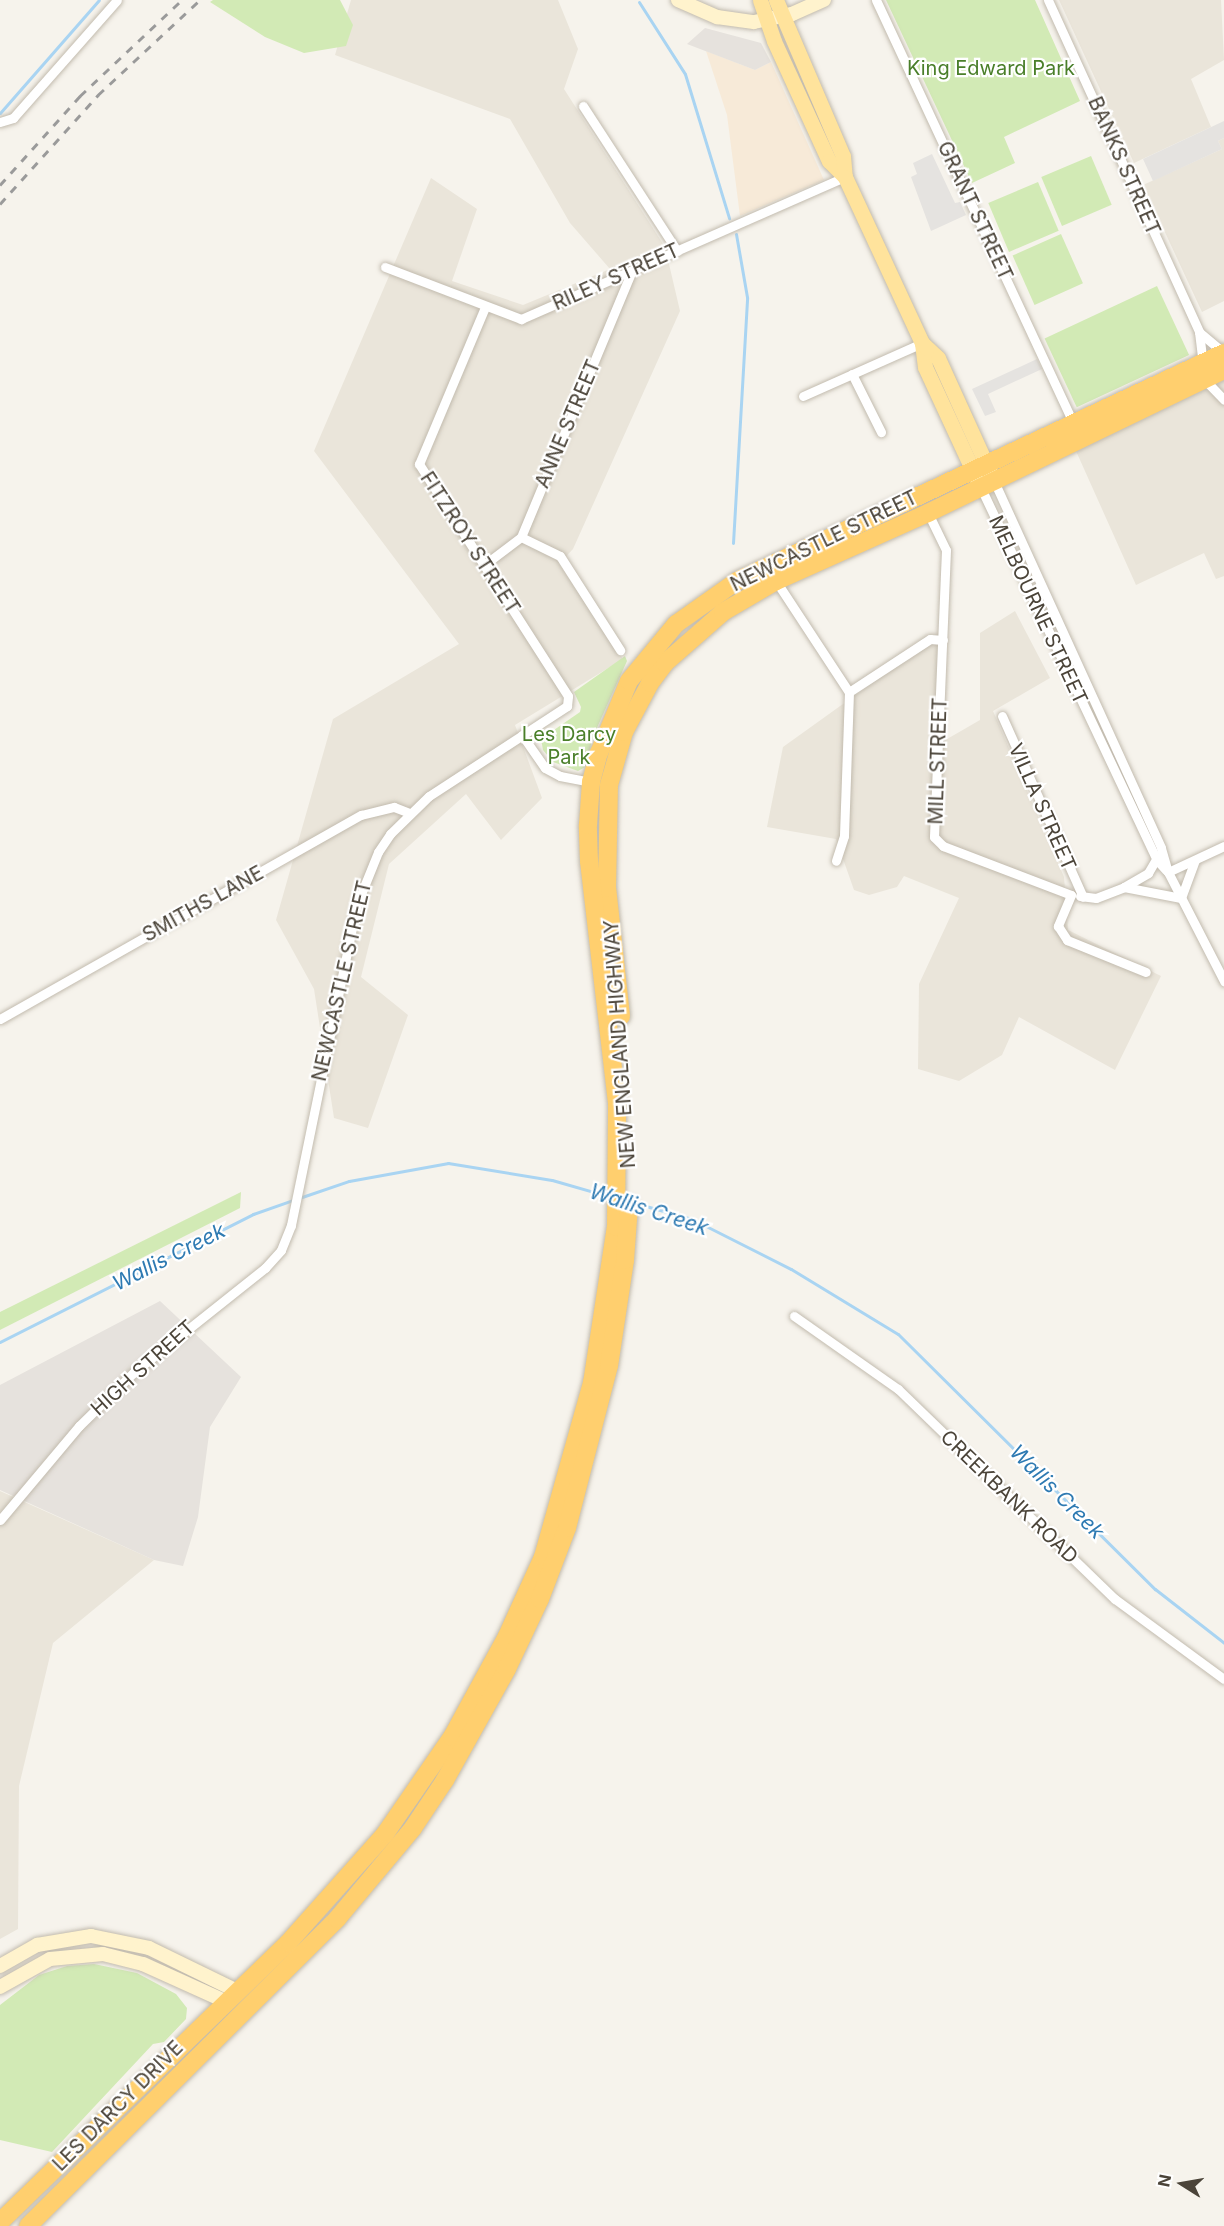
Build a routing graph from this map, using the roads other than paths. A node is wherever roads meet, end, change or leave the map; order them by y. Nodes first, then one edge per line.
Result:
1 (117, 0) edge
2 (678, 0) edge
3 (760, 0) edge
4 (776, 0) edge
5 (824, 0) edge
6 (876, 0) edge
7 (1048, 0) edge
8 (774, 19) junction
9 (584, 106) dead end
10 (0, 122) edge
11 (846, 177) junction
12 (677, 250) junction
13 (385, 267) dead end
14 (632, 270) junction
15 (485, 307) junction
16 (1199, 332) junction
17 (922, 343) junction
18 (1223, 365) edge
19 (1204, 371) junction
20 (852, 374) junction
21 (803, 396) dead end
22 (1224, 400) edge
23 (1073, 422) junction
24 (881, 432) dead end
25 (980, 468) junction
26 (987, 484) junction
27 (928, 513) junction
28 (521, 537) junction
29 (484, 565) junction
30 (772, 573) junction
31 (943, 640) junction
32 (620, 650) dead end
33 (849, 692) junction
34 (567, 706) joint
35 (1002, 716) dead end
36 (522, 735) junction
37 (600, 784) junction
38 (410, 813) junction
39 (1224, 846) edge
40 (1156, 859) junction
41 (1195, 860) junction
42 (836, 861) dead end
43 (1167, 872) junction
44 (1124, 887) junction
45 (1071, 895) junction
46 (1083, 897) junction
47 (1181, 898) junction
48 (1146, 972) dead end
49 (1224, 981) edge
50 (0, 1019) edge
51 (291, 1225) joint
52 (622, 1228) junction
53 (794, 1316) dead end
54 (0, 1520) edge
55 (1224, 1679) edge
56 (0, 1966) edge
57 (0, 1987) edge
58 (230, 1996) junction
59 (245, 2012) junction
60 (0, 2222) edge
61 (28, 2226) edge

1 - 10 street
2 - 8 main road
3 - 8 main road, MELBOURNE STREET
4 - 8 main road, MELBOURNE STREET
5 - 8 main road
6 - 23 street, GRANT STREET
7 - 16 street, BANKS STREET
8 - 11 main road, MELBOURNE STREET
9 - 12 street
11 - 12 street, RILEY STREET
11 - 17 main road, MELBOURNE STREET
12 - 14 street, RILEY STREET
13 - 15 street, RILEY STREET
14 - 15 street, RILEY STREET
14 - 28 street, ANNE STREET
15 - 29 street, FITZROY STREET
16 - 18 street, BANKS STREET
16 - 19 street, BANKS STREET
17 - 20 street
17 - 25 main road, MELBOURNE STREET
18 - 19 highway, NEWCASTLE STREET
19 - 22 street
19 - 23 highway, NEWCASTLE STREET
19 - 26 highway, NEWCASTLE STREET
20 - 21 street
20 - 24 street
23 - 25 highway, NEWCASTLE STREET
25 - 26 main road, MELBOURNE STREET
25 - 30 highway, NEWCASTLE STREET
26 - 27 highway, NEWCASTLE STREET
26 - 40 street, MELBOURNE STREET
26 - 43 street, MELBOURNE STREET
27 - 30 highway, NEWCASTLE STREET
27 - 31 street, MILL STREET
28 - 29 street
28 - 32 street
29 - 34 street, FITZROY STREET
30 - 33 street
30 - 37 highway, NEWCASTLE STREET
31 - 33 street
31 - 45 street, MILL STREET
33 - 42 street
34 - 36 street, NEWCASTLE STREET
35 - 46 street, VILLA STREET
36 - 37 street
36 - 38 street, NEWCASTLE STREET
37 - 52 highway, NEW ENGLAND HIGHWAY
38 - 50 street, SMITHS LANE
38 - 51 street, NEWCASTLE STREET
39 - 41 street
40 - 43 street, MELBOURNE STREET
40 - 44 street, MILL STREET
41 - 43 street
41 - 47 street
43 - 47 street, MELBOURNE STREET
44 - 46 street, MILL STREET
44 - 47 street
45 - 46 street, MILL STREET
45 - 48 street
47 - 49 street, MELBOURNE STREET
51 - 54 street, HIGH STREET
52 - 58 highway, NEW ENGLAND HIGHWAY
52 - 59 highway, NEW ENGLAND HIGHWAY
53 - 55 street, CREEKBANK ROAD
56 - 58 main road
57 - 58 main road
58 - 59 highway
58 - 60 highway, LES DARCY DRIVE
59 - 61 highway, LES DARCY DRIVE

